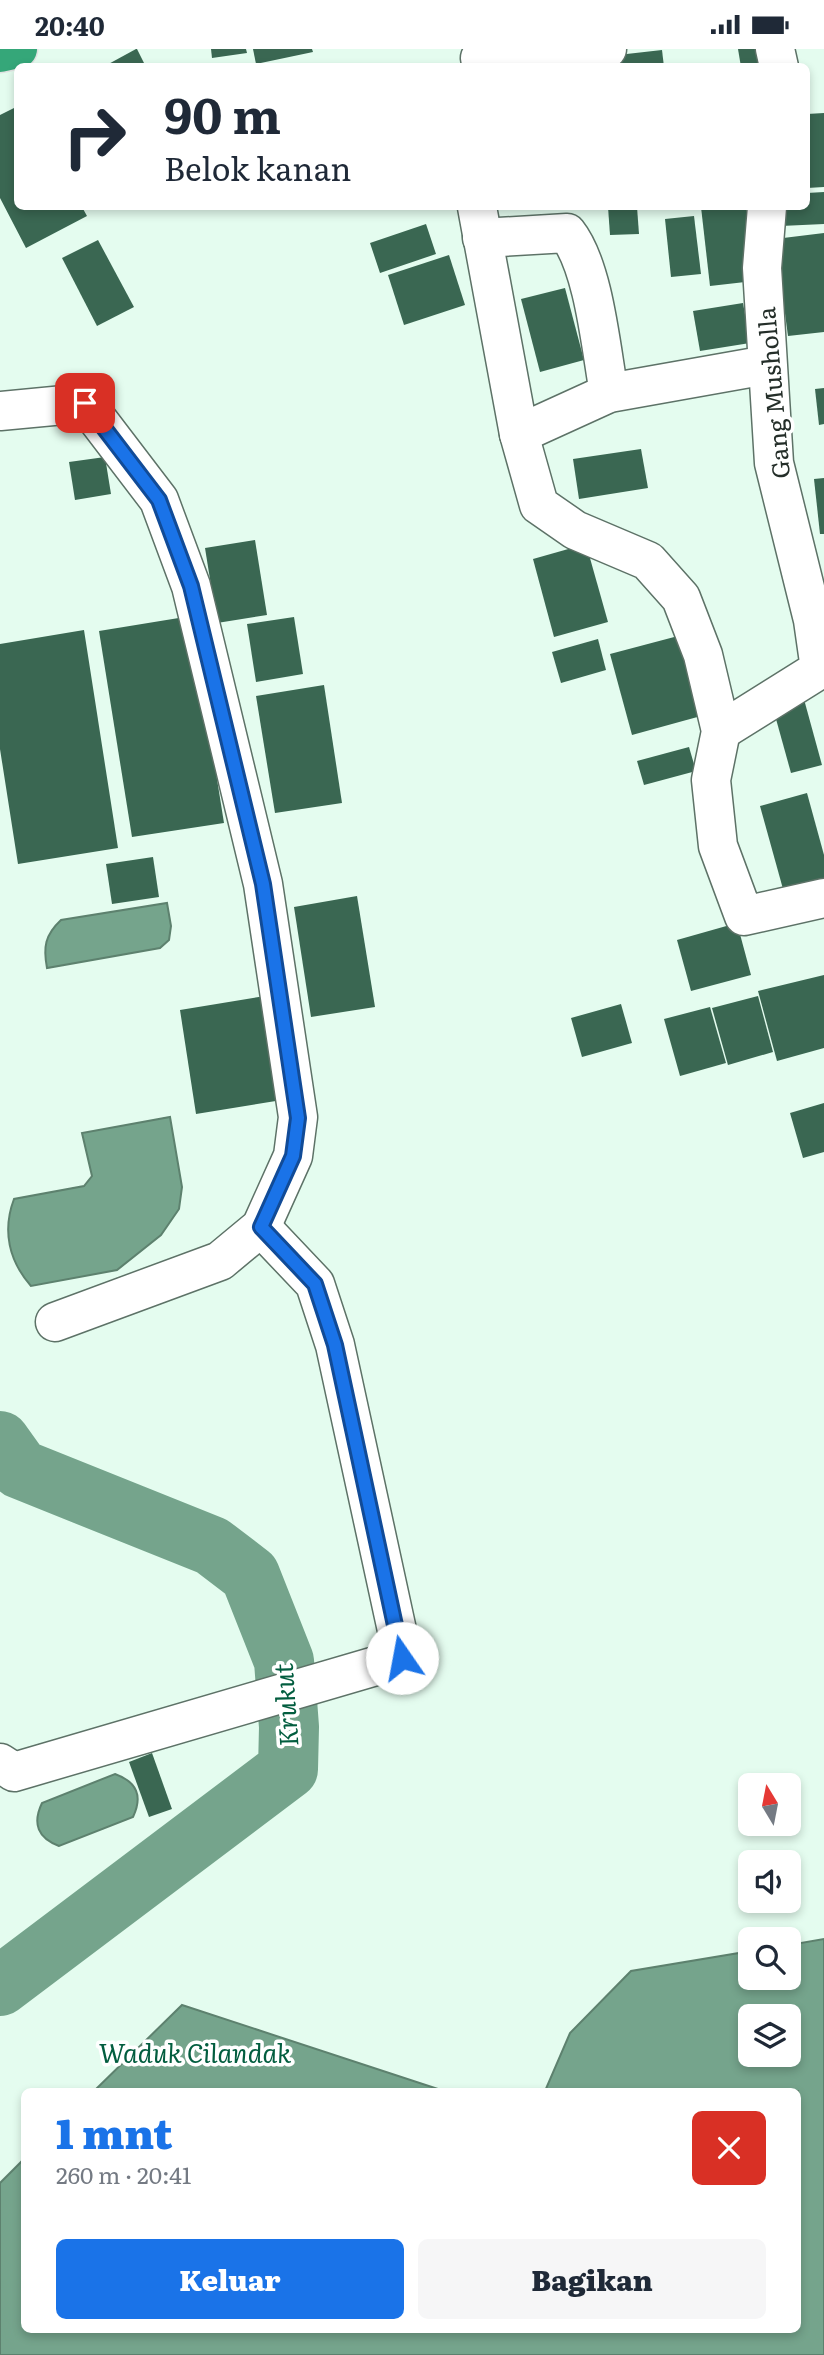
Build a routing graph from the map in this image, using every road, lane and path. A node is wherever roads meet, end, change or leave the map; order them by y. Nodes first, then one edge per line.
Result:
1 (18, 49) edge
2 (607, 49) edge
3 (0, 53) edge
4 (479, 58) edge
5 (768, 210) edge
6 (479, 222) edge
7 (767, 365) junction
8 (609, 393) junction
9 (0, 411) edge
10 (519, 434) junction
11 (721, 731) junction
12 (824, 898) edge
13 (261, 1227) junction
14 (55, 1322) dead end
15 (0, 1763) edge

1 - 3 highway
2 - 4 street
5 - 7 street, Gang Musholla
6 - 8 street
6 - 10 street
7 - 8 street
7 - 11 street, Gang Musholla
8 - 10 street
9 - 13 street
10 - 11 street
11 - 12 street
13 - 14 street
13 - 15 street

